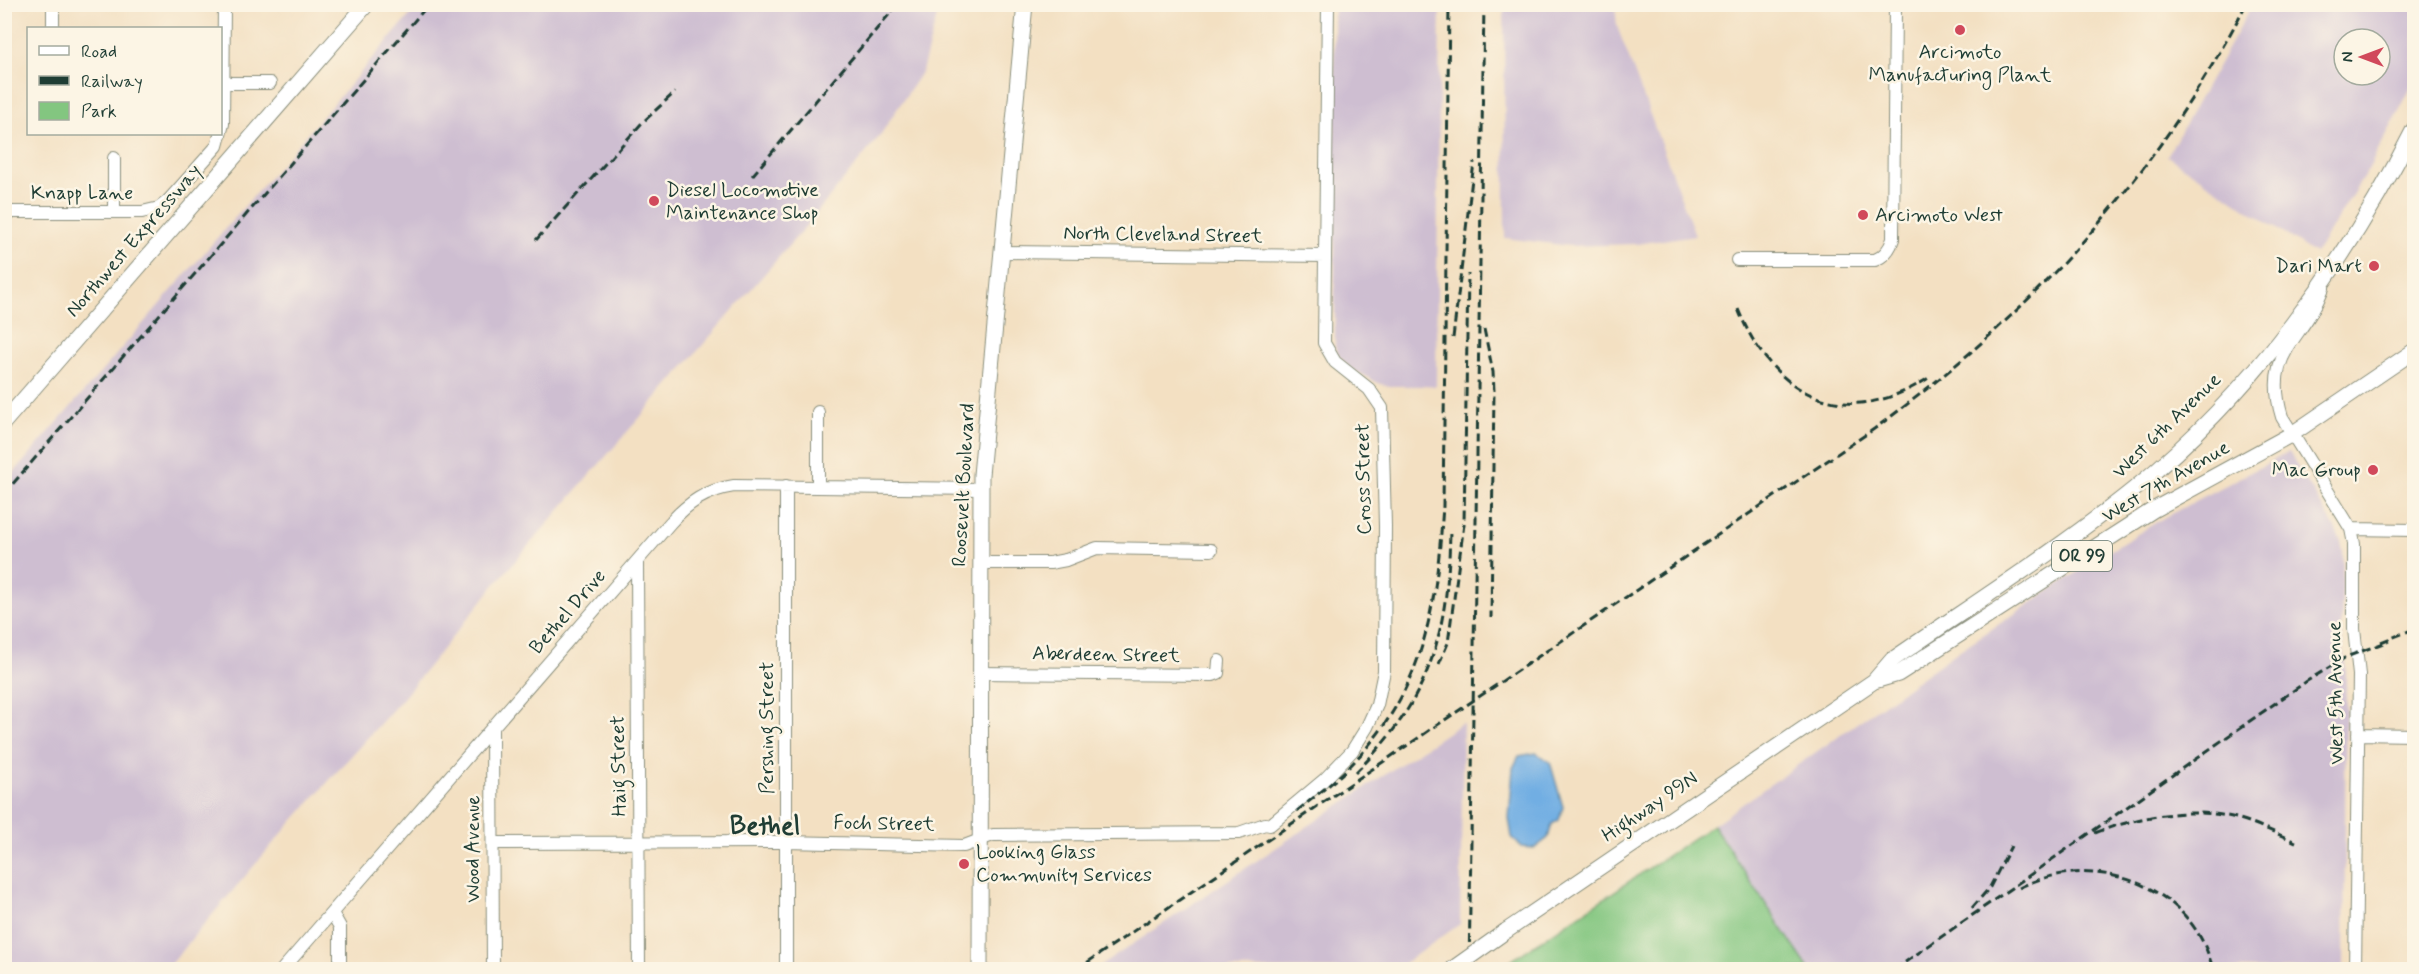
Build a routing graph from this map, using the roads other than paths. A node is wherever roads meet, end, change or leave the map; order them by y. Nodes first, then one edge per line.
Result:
1 (53, 4) edge
2 (224, 4) edge
3 (367, 4) edge
4 (1024, 4) edge
5 (1328, 4) edge
6 (1895, 4) edge
7 (53, 27) edge
8 (224, 83) junction
9 (270, 83) dead end
10 (2415, 129) edge
11 (222, 130) edge
12 (220, 135) edge
13 (114, 158) dead end
14 (4, 212) edge
15 (114, 212) junction
16 (1001, 252) junction
17 (1325, 256) junction
18 (1737, 260) dead end
19 (2327, 276) junction
20 (2415, 351) edge
21 (818, 412) dead end
22 (4, 422) edge
23 (2292, 434) junction
24 (786, 486) junction
25 (819, 486) junction
26 (981, 489) junction
27 (2351, 530) junction
28 (2415, 530) edge
29 (1211, 550) dead end
30 (637, 562) junction
31 (981, 563) junction
32 (1219, 661) dead end
33 (980, 673) junction
34 (1875, 681) junction
35 (492, 729) junction
36 (2358, 734) junction
37 (2415, 735) edge
38 (1270, 825) joint
39 (979, 840) junction
40 (786, 842) junction
41 (493, 843) junction
42 (639, 843) junction
43 (332, 913) junction
44 (282, 969) edge
45 (340, 969) edge
46 (493, 969) edge
47 (639, 969) edge
48 (786, 969) edge
49 (980, 969) edge
50 (1451, 969) edge
51 (2355, 969) edge

1 - 7 street
2 - 8 street
3 - 22 main road, Northwest Expressway
4 - 16 main road, Roosevelt Boulevard
5 - 17 street, Cross Street
6 - 18 street
8 - 9 street
8 - 11 street, Knapp Lane
10 - 19 main road, West 6th Avenue / OR 99
12 - 15 street, Knapp Lane
13 - 15 street
14 - 15 street, Knapp Lane
16 - 17 street, North Cleveland Street
16 - 26 main road, Roosevelt Boulevard
17 - 38 street, Cross Street
19 - 23 street, West 5th Avenue
19 - 34 main road, West 6th Avenue / OR 99
20 - 23 main road, West 7th Avenue / OR 99
21 - 25 street
23 - 27 street, West 5th Avenue
23 - 34 main road, West 7th Avenue / OR 99
24 - 25 street, Bethel Drive
24 - 30 street, Bethel Drive
24 - 40 street, Pershing Street
25 - 26 street, Bethel Drive
26 - 31 main road, Roosevelt Boulevard
27 - 28 street
27 - 36 street, West 5th Avenue
29 - 31 street
30 - 35 street, Bethel Drive
30 - 42 street, Haig Street
31 - 33 main road, Roosevelt Boulevard
32 - 33 street, Aberdeen Street
33 - 39 main road, Roosevelt Boulevard
34 - 50 main road, Highway 99N / OR 99, bridge
35 - 41 street, Wood Avenue
35 - 43 street, Bethel Drive
36 - 37 street
36 - 51 street, West 5th Avenue
38 - 39 street, Foch Street
39 - 40 street, Foch Street
39 - 49 main road, Roosevelt Boulevard
40 - 42 street, Foch Street
40 - 48 street, Pershing Street
41 - 42 street, Foch Street
41 - 46 street, Wood Avenue
42 - 47 street, Haig Street
43 - 44 street, Bethel Drive
43 - 45 street

